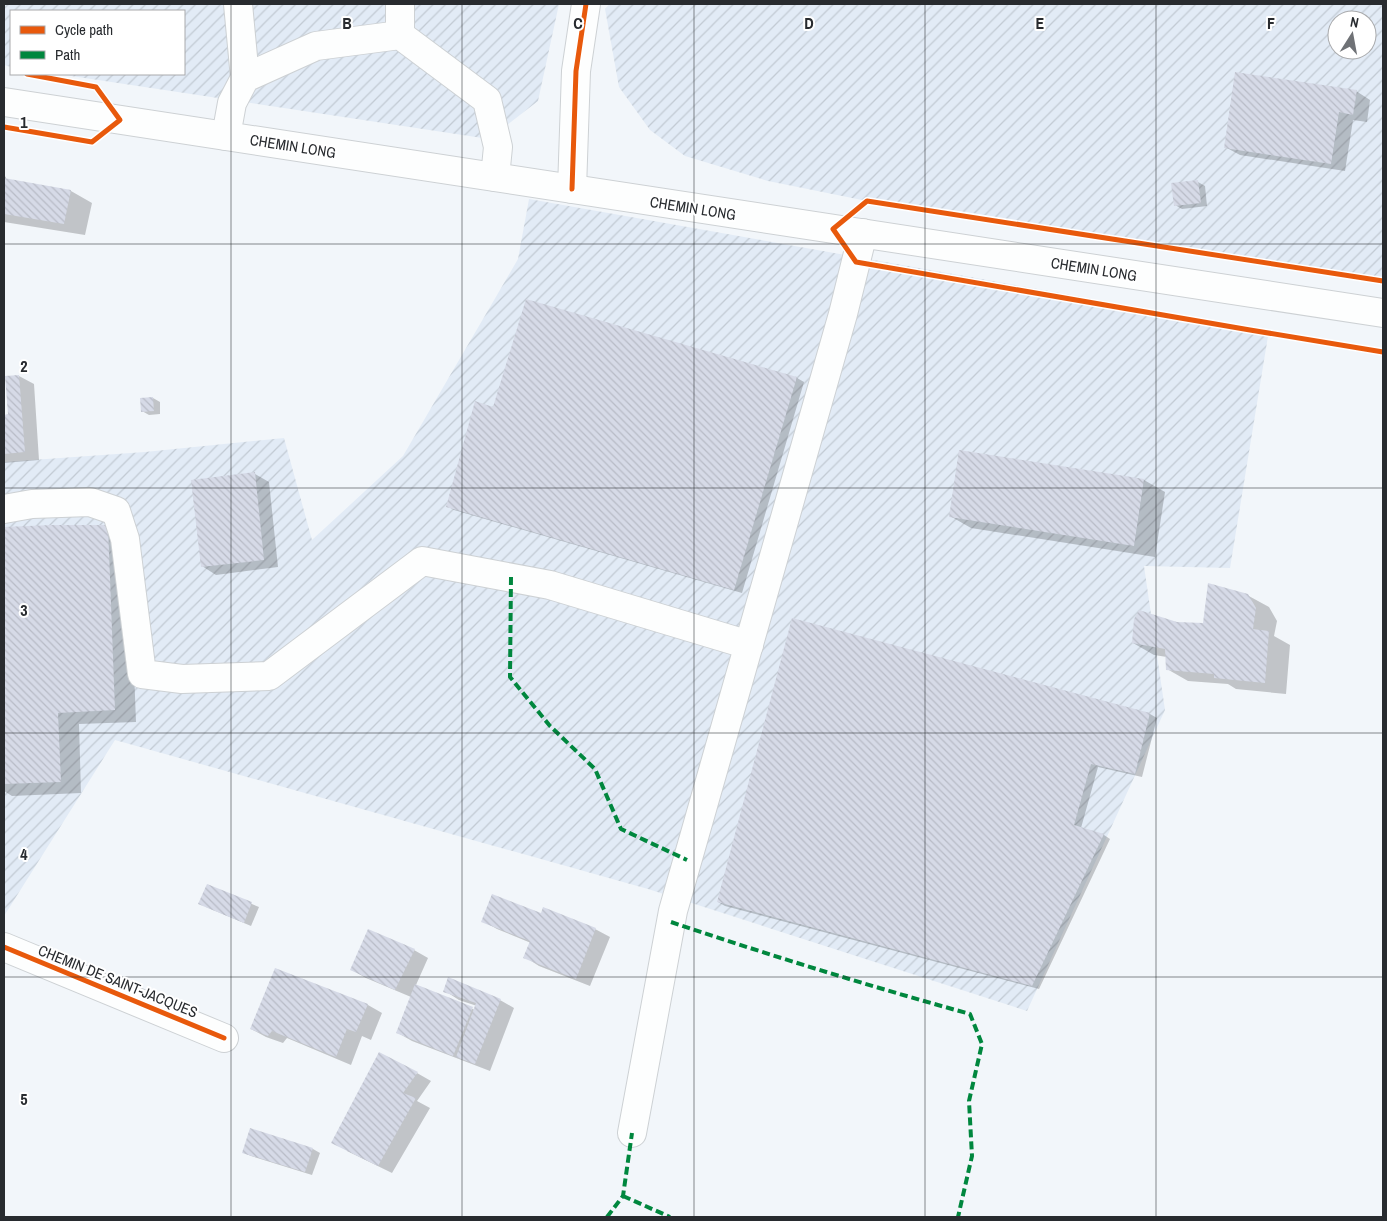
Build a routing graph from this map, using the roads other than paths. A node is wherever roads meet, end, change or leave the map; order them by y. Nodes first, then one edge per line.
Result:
1 (238, 4) edge
2 (400, 4) edge
3 (586, 4) edge
4 (400, 35) junction
5 (244, 78) junction
6 (4, 102) edge
7 (226, 136) junction
8 (495, 177) junction
9 (572, 189) junction
10 (863, 233) junction
11 (1383, 313) edge
12 (4, 509) edge
13 (749, 646) junction
14 (4, 947) edge
15 (224, 1038) dead end
16 (632, 1133) dead end

1 - 5 main road
2 - 4 main road
3 - 9 main road
4 - 5 main road
4 - 8 main road
5 - 7 main road
6 - 7 main road, CHEMIN LONG
7 - 8 main road, CHEMIN LONG
8 - 9 main road, CHEMIN LONG
9 - 10 main road, CHEMIN LONG
10 - 11 main road, CHEMIN LONG
10 - 13 main road
12 - 13 main road
13 - 16 main road
14 - 15 main road, CHEMIN DE SAINT-JACQUES

